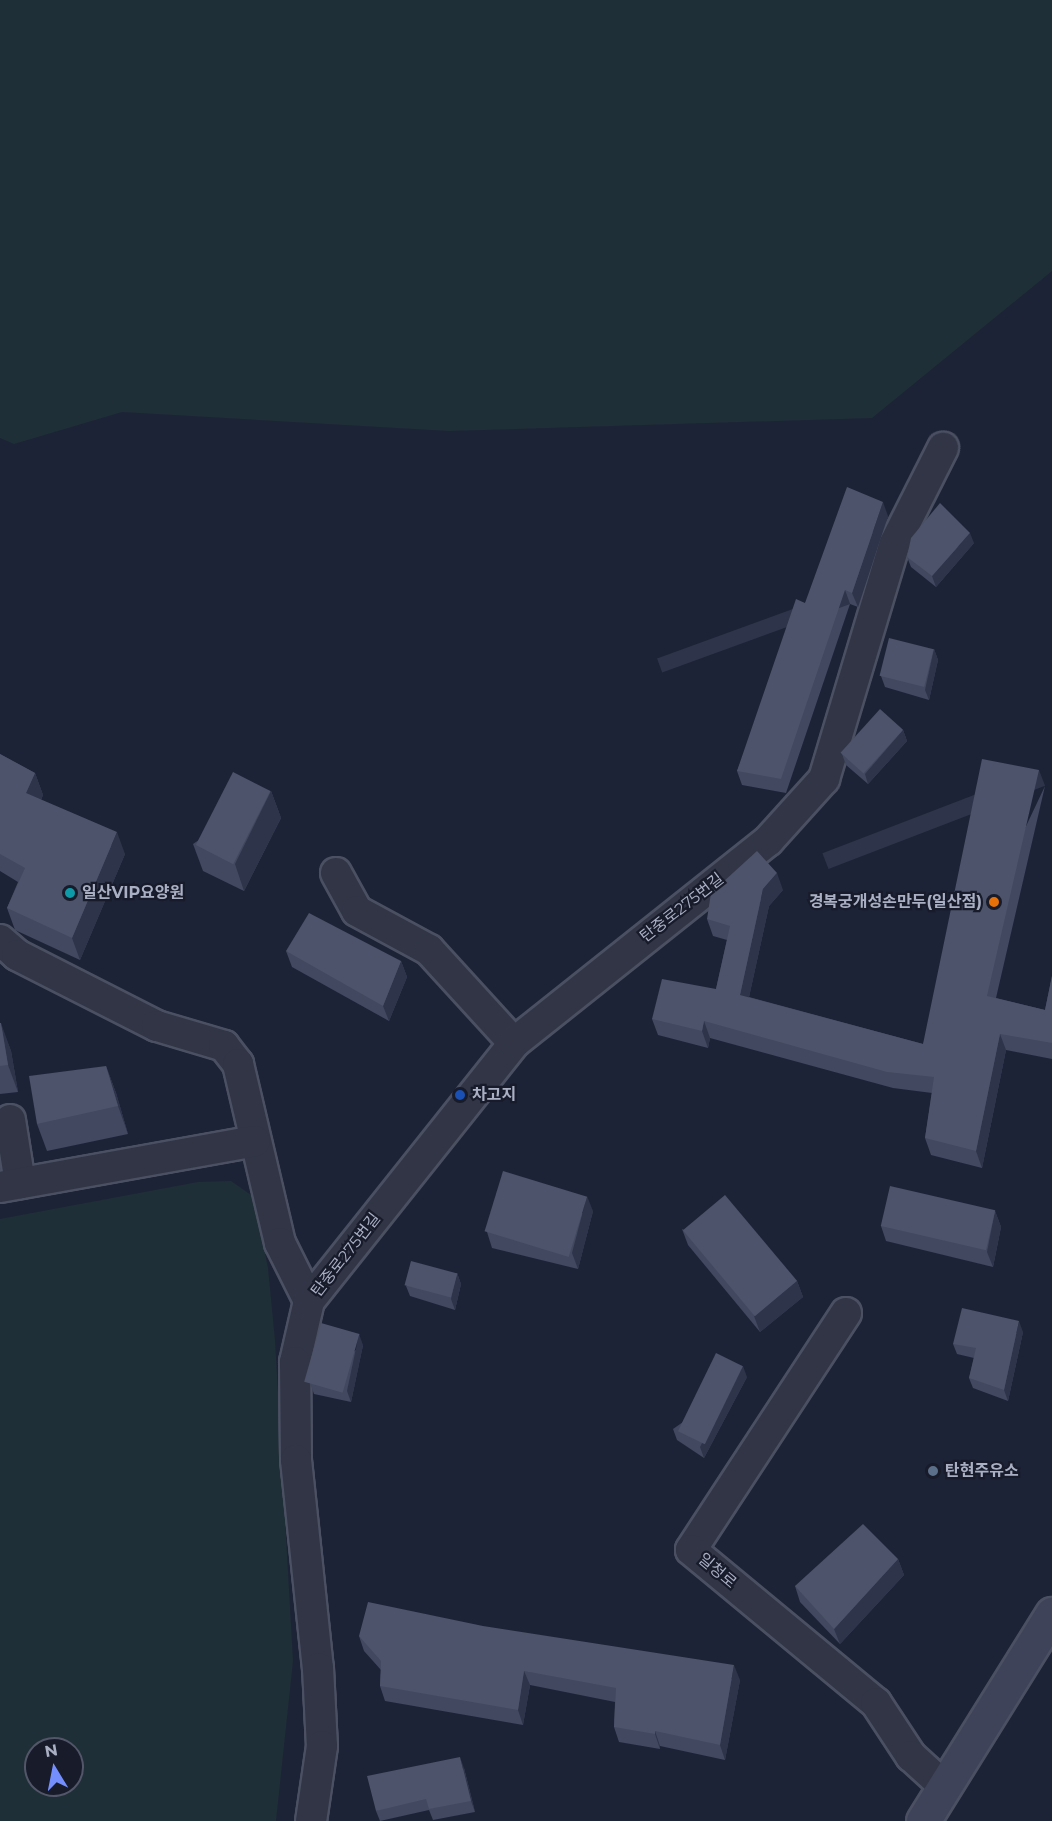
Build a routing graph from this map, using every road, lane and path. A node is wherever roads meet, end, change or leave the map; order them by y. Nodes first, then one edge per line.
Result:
1 (943, 448) dead end
2 (336, 873) dead end
3 (0, 940) edge
4 (514, 1043) junction
5 (10, 1120) dead end
6 (255, 1140) junction
7 (10, 1185) edge
8 (309, 1301) junction
9 (846, 1313) dead end
10 (1052, 1614) edge
11 (945, 1787) junction
12 (311, 1821) edge
13 (923, 1821) edge

1 - 4 street, 탄중로275번길
2 - 4 street
3 - 6 street, 탄중로275번길
4 - 8 street, 탄중로275번길
5 - 7 street
6 - 7 street
6 - 8 street, 탄중로275번길
8 - 12 street, 탄중로275번길
9 - 11 street, 일청로
10 - 11 street
11 - 13 street

